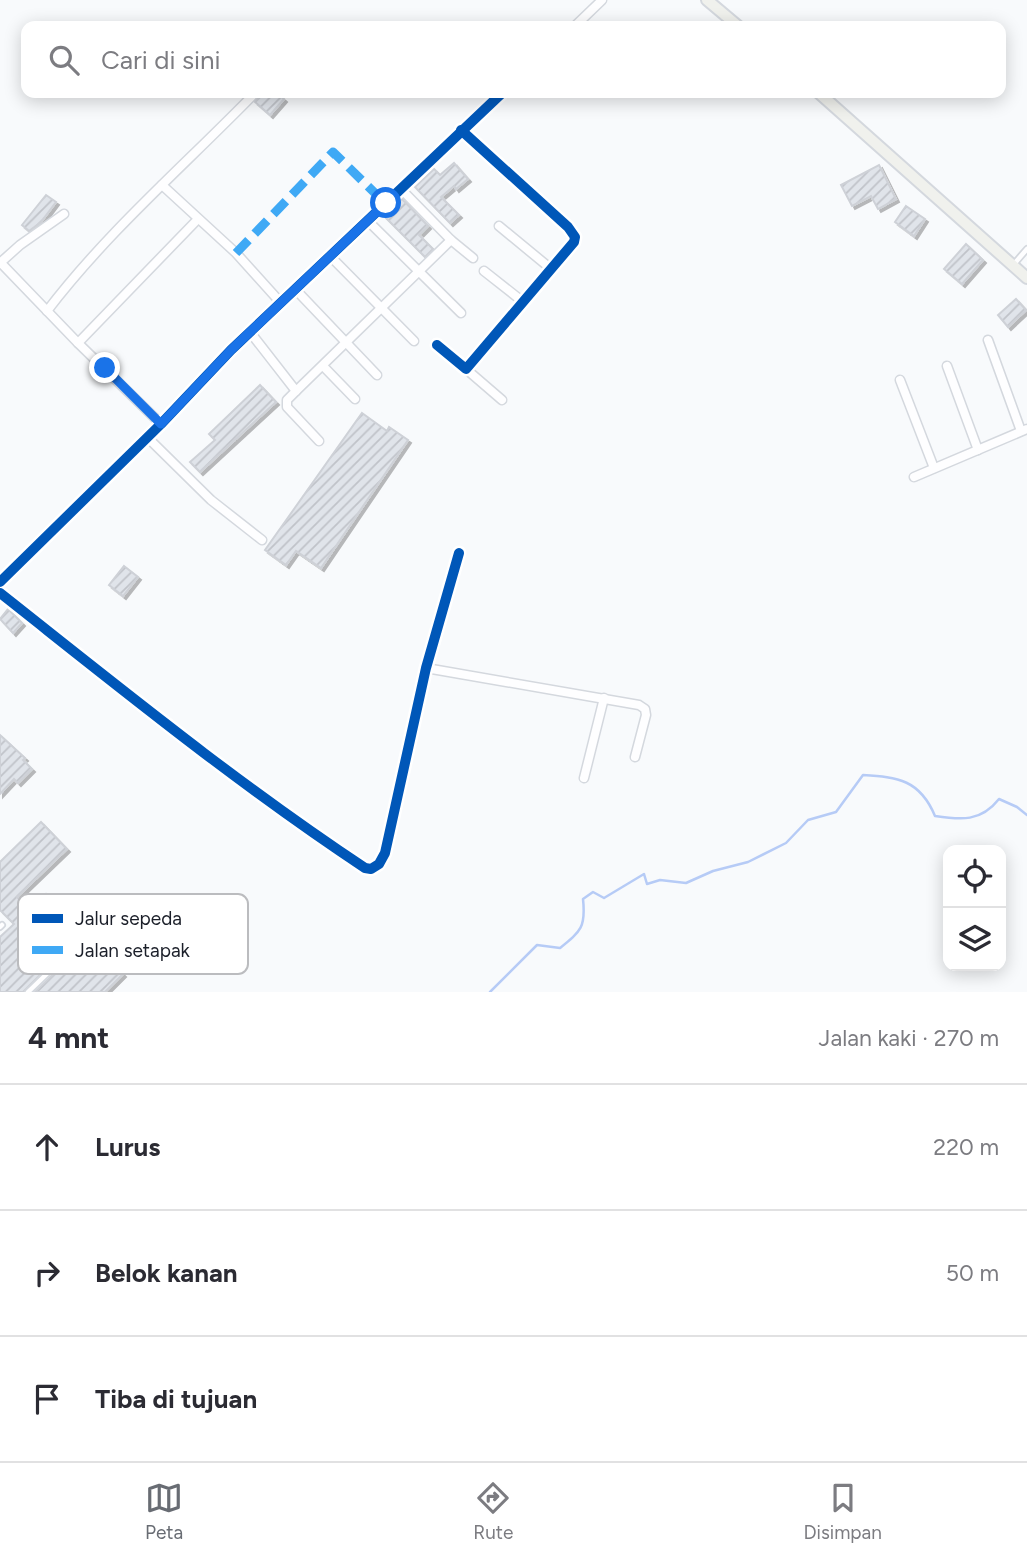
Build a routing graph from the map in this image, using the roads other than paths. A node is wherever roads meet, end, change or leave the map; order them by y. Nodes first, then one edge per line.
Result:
1 (603, 0) edge
2 (707, 0) edge
3 (580, 21) edge
4 (732, 21) edge
5 (250, 98) edge
6 (496, 98) edge
7 (825, 98) edge
8 (461, 130) junction
9 (162, 185) junction
10 (400, 188) junction
11 (64, 214) dead end
12 (197, 220) junction
13 (367, 220) junction
14 (499, 226) dead end
15 (451, 240) junction
16 (1027, 249) edge
17 (330, 256) junction
18 (473, 258) dead end
19 (0, 263) edge
20 (1013, 264) junction
21 (550, 268) junction
22 (484, 271) dead end
23 (418, 272) junction
24 (1027, 278) edge
25 (296, 290) junction
26 (522, 301) junction
27 (281, 303) junction
28 (382, 307) junction
29 (47, 311) junction
30 (461, 313) dead end
31 (250, 332) junction
32 (988, 340) dead end
33 (414, 341) dead end
34 (78, 343) junction
35 (347, 343) junction
36 (437, 345) dead end
37 (323, 366) junction
38 (947, 366) dead end
39 (466, 369) junction
40 (377, 374) dead end
41 (900, 380) dead end
42 (296, 391) junction
43 (355, 398) dead end
44 (502, 400) dead end
45 (161, 424) junction
46 (1024, 430) edge
47 (147, 437) junction
48 (319, 442) dead end
49 (978, 450) junction
50 (934, 468) junction
51 (914, 477) dead end
52 (262, 540) dead end
53 (459, 553) dead end
54 (0, 582) edge
55 (0, 593) edge
56 (426, 668) junction
57 (604, 698) junction
58 (635, 757) dead end
59 (584, 778) dead end
60 (47, 974) edge
61 (28, 992) edge

1 - 3 street
2 - 4 main road
5 - 9 street
6 - 8 street
7 - 20 main road
8 - 10 street
8 - 21 street
9 - 12 street
9 - 29 street
10 - 13 street
10 - 15 street
11 - 19 street
12 - 27 street
12 - 34 street
13 - 17 street
13 - 23 street
14 - 21 street
15 - 18 street
15 - 23 street
16 - 20 lane
17 - 25 street
17 - 28 street
19 - 29 street
20 - 24 main road
21 - 26 street
22 - 26 street
23 - 28 street
23 - 30 street
25 - 27 street
25 - 35 street
26 - 39 street
27 - 31 street
28 - 33 street
28 - 35 street
29 - 34 street
31 - 42 street
31 - 45 street
32 - 46 street
34 - 45 street
35 - 37 street
35 - 40 street
36 - 39 street
37 - 42 street
37 - 43 street
38 - 49 street
39 - 44 street
41 - 50 street
42 - 48 street
45 - 47 street
46 - 49 street
47 - 52 street
47 - 54 street
49 - 50 street
50 - 51 street
53 - 56 street
55 - 56 street
56 - 57 street
57 - 58 street
57 - 59 street
60 - 61 lane

